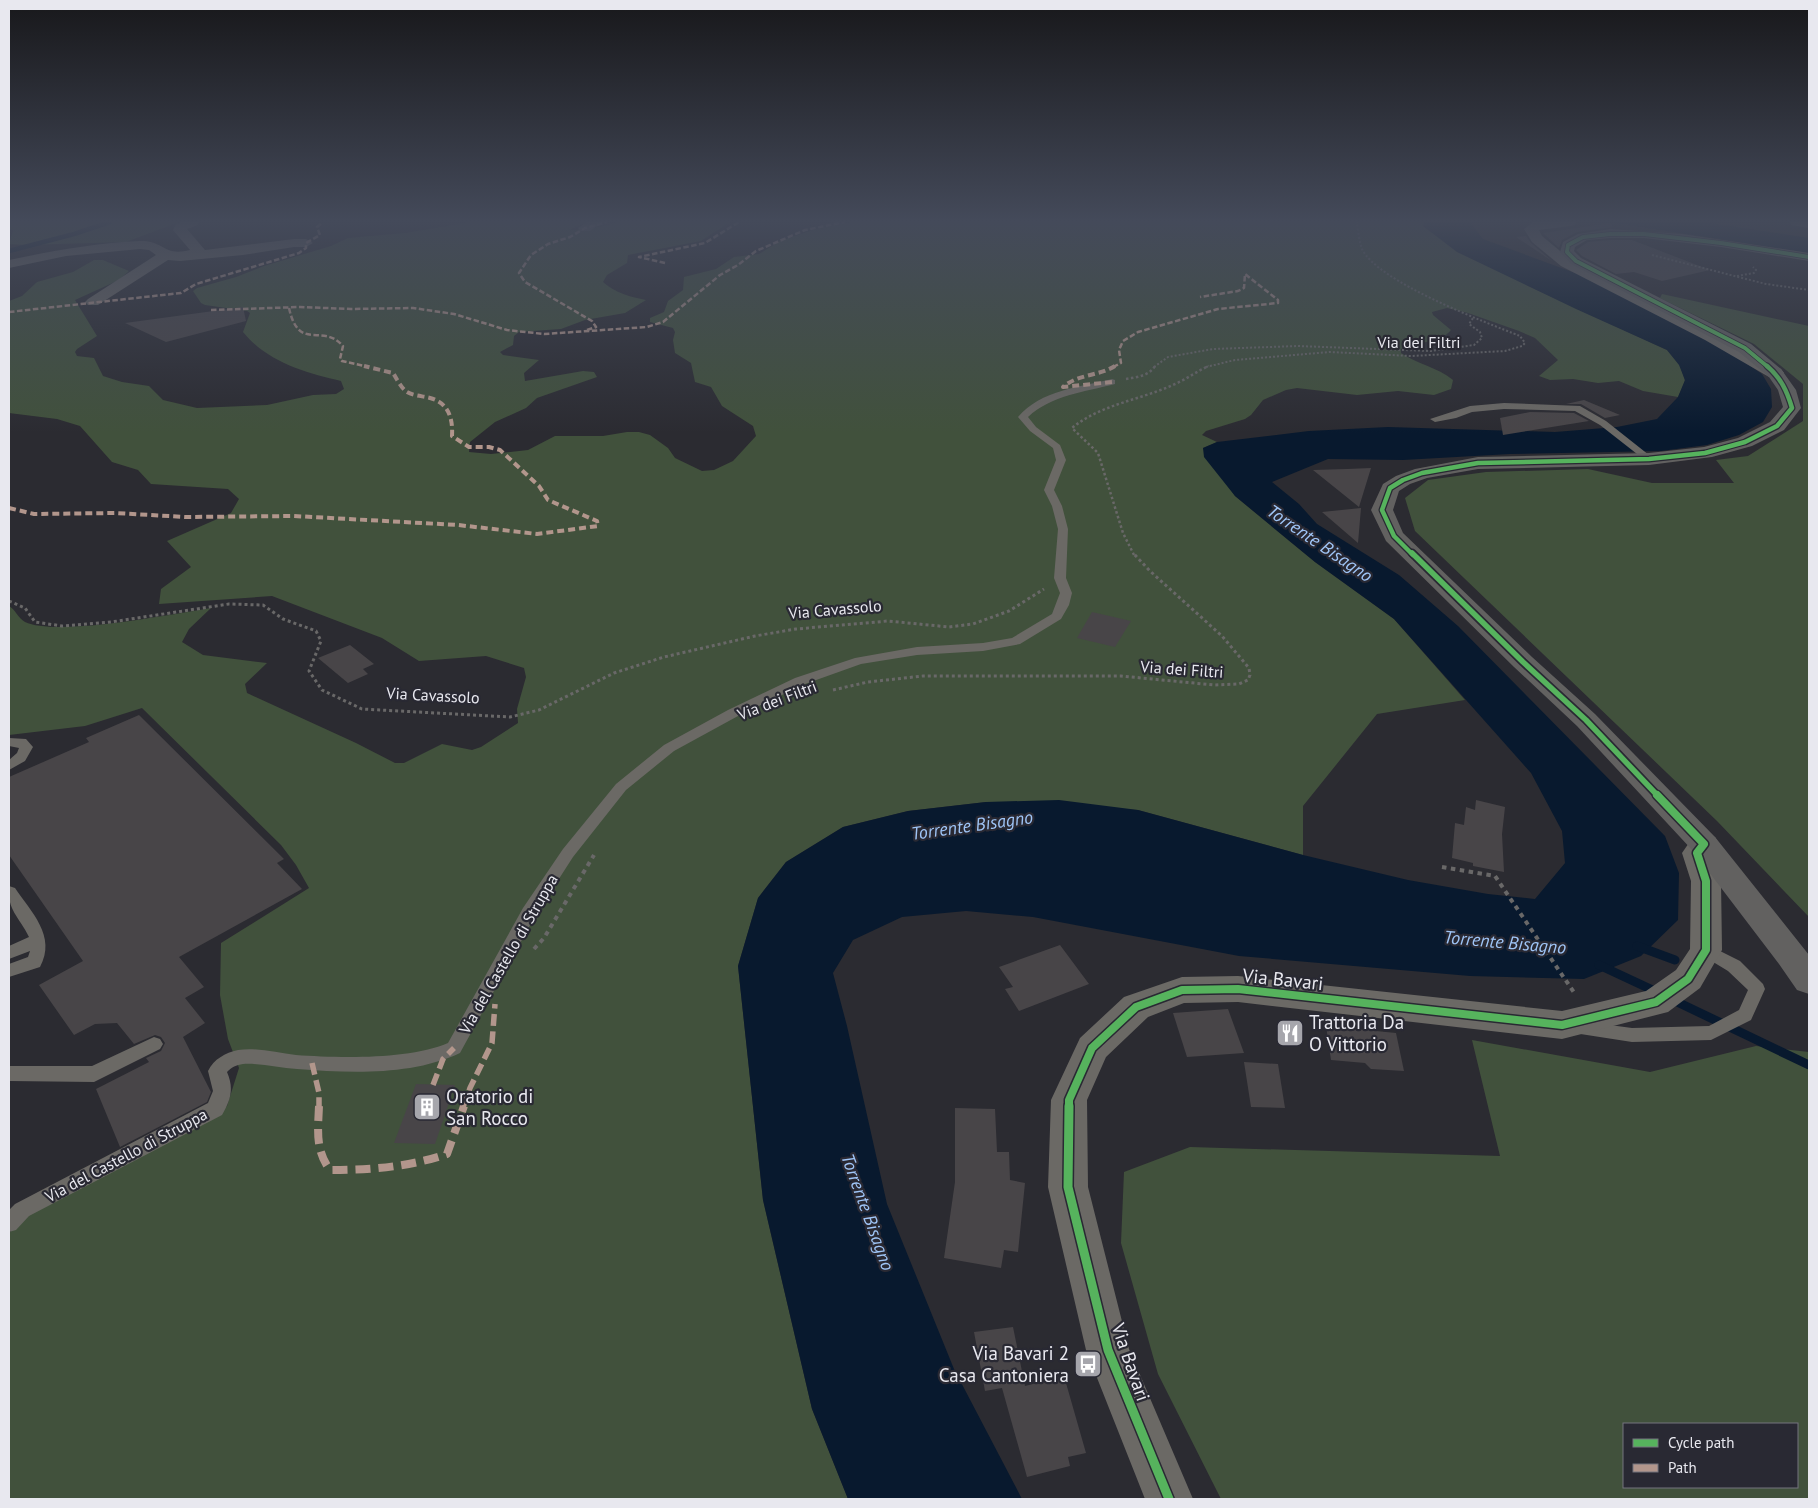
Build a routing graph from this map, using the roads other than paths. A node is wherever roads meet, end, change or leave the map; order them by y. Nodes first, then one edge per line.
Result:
1 (108, 292) edge
2 (1624, 292) edge
3 (1637, 292) edge
4 (93, 302) dead end
5 (1775, 372) junction
6 (1112, 382) road end
7 (1435, 419) dead end
8 (1644, 456) junction
9 (9, 742) edge
10 (9, 765) edge
11 (1704, 844) junction
12 (9, 892) edge
13 (38, 940) junction
14 (1706, 950) junction
15 (9, 953) edge
16 (9, 971) edge
17 (1809, 982) edge
18 (1569, 1010) junction
19 (154, 1044) dead end
20 (9, 1074) edge
21 (9, 1223) edge
22 (1169, 1499) edge

1 - 4 street
2 - 5 street
3 - 5 main road
5 - 8 main road
6 - 21 lane, Via del Castello di Struppa
7 - 8 lane
8 - 11 main road
9 - 10 lane
11 - 14 street
11 - 17 main road
12 - 13 lane
13 - 15 lane
13 - 16 lane
14 - 18 street, Via Bavari
14 - 18 lane
18 - 22 street, Via Bavari
19 - 20 lane

